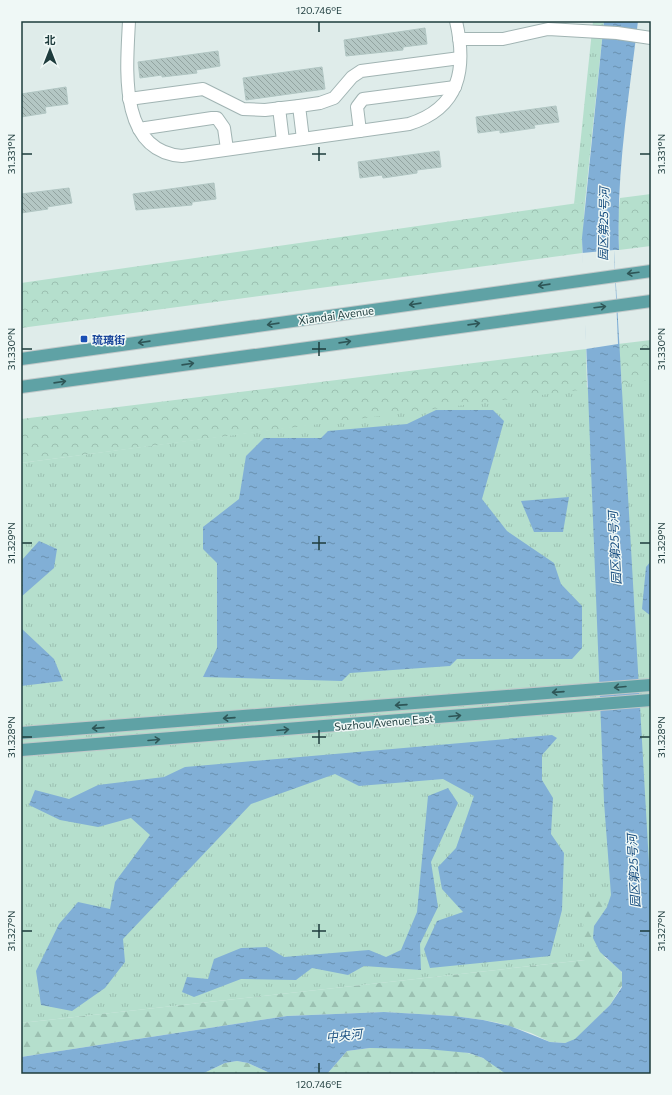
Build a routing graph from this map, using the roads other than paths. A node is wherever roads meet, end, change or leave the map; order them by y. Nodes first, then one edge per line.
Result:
1 (129, 21) edge
2 (456, 21) edge
3 (648, 38) edge
4 (459, 39) junction
5 (460, 58) junction
6 (455, 87) junction
7 (129, 99) junction
8 (299, 106) junction
9 (279, 108) junction
10 (139, 129) junction
11 (360, 131) junction
12 (303, 139) junction
13 (283, 142) junction
14 (227, 150) junction
15 (651, 271) edge
16 (651, 301) edge
17 (21, 359) edge
18 (21, 387) edge
19 (647, 685) edge
20 (647, 701) edge
21 (21, 733) edge
22 (21, 750) edge

1 - 7 street
2 - 4 street
3 - 4 street
4 - 5 street
5 - 6 street
5 - 8 street
6 - 11 street
6 - 11 street
7 - 9 street
7 - 10 street
8 - 9 street
8 - 12 street
9 - 13 street
10 - 14 street
10 - 14 street
11 - 12 street
12 - 13 street
13 - 14 street
15 -> 17 main road, Xiandai Avenue
18 -> 16 main road
19 -> 21 main road, Suzhou Avenue East
22 -> 20 main road, Suzhou Avenue East

